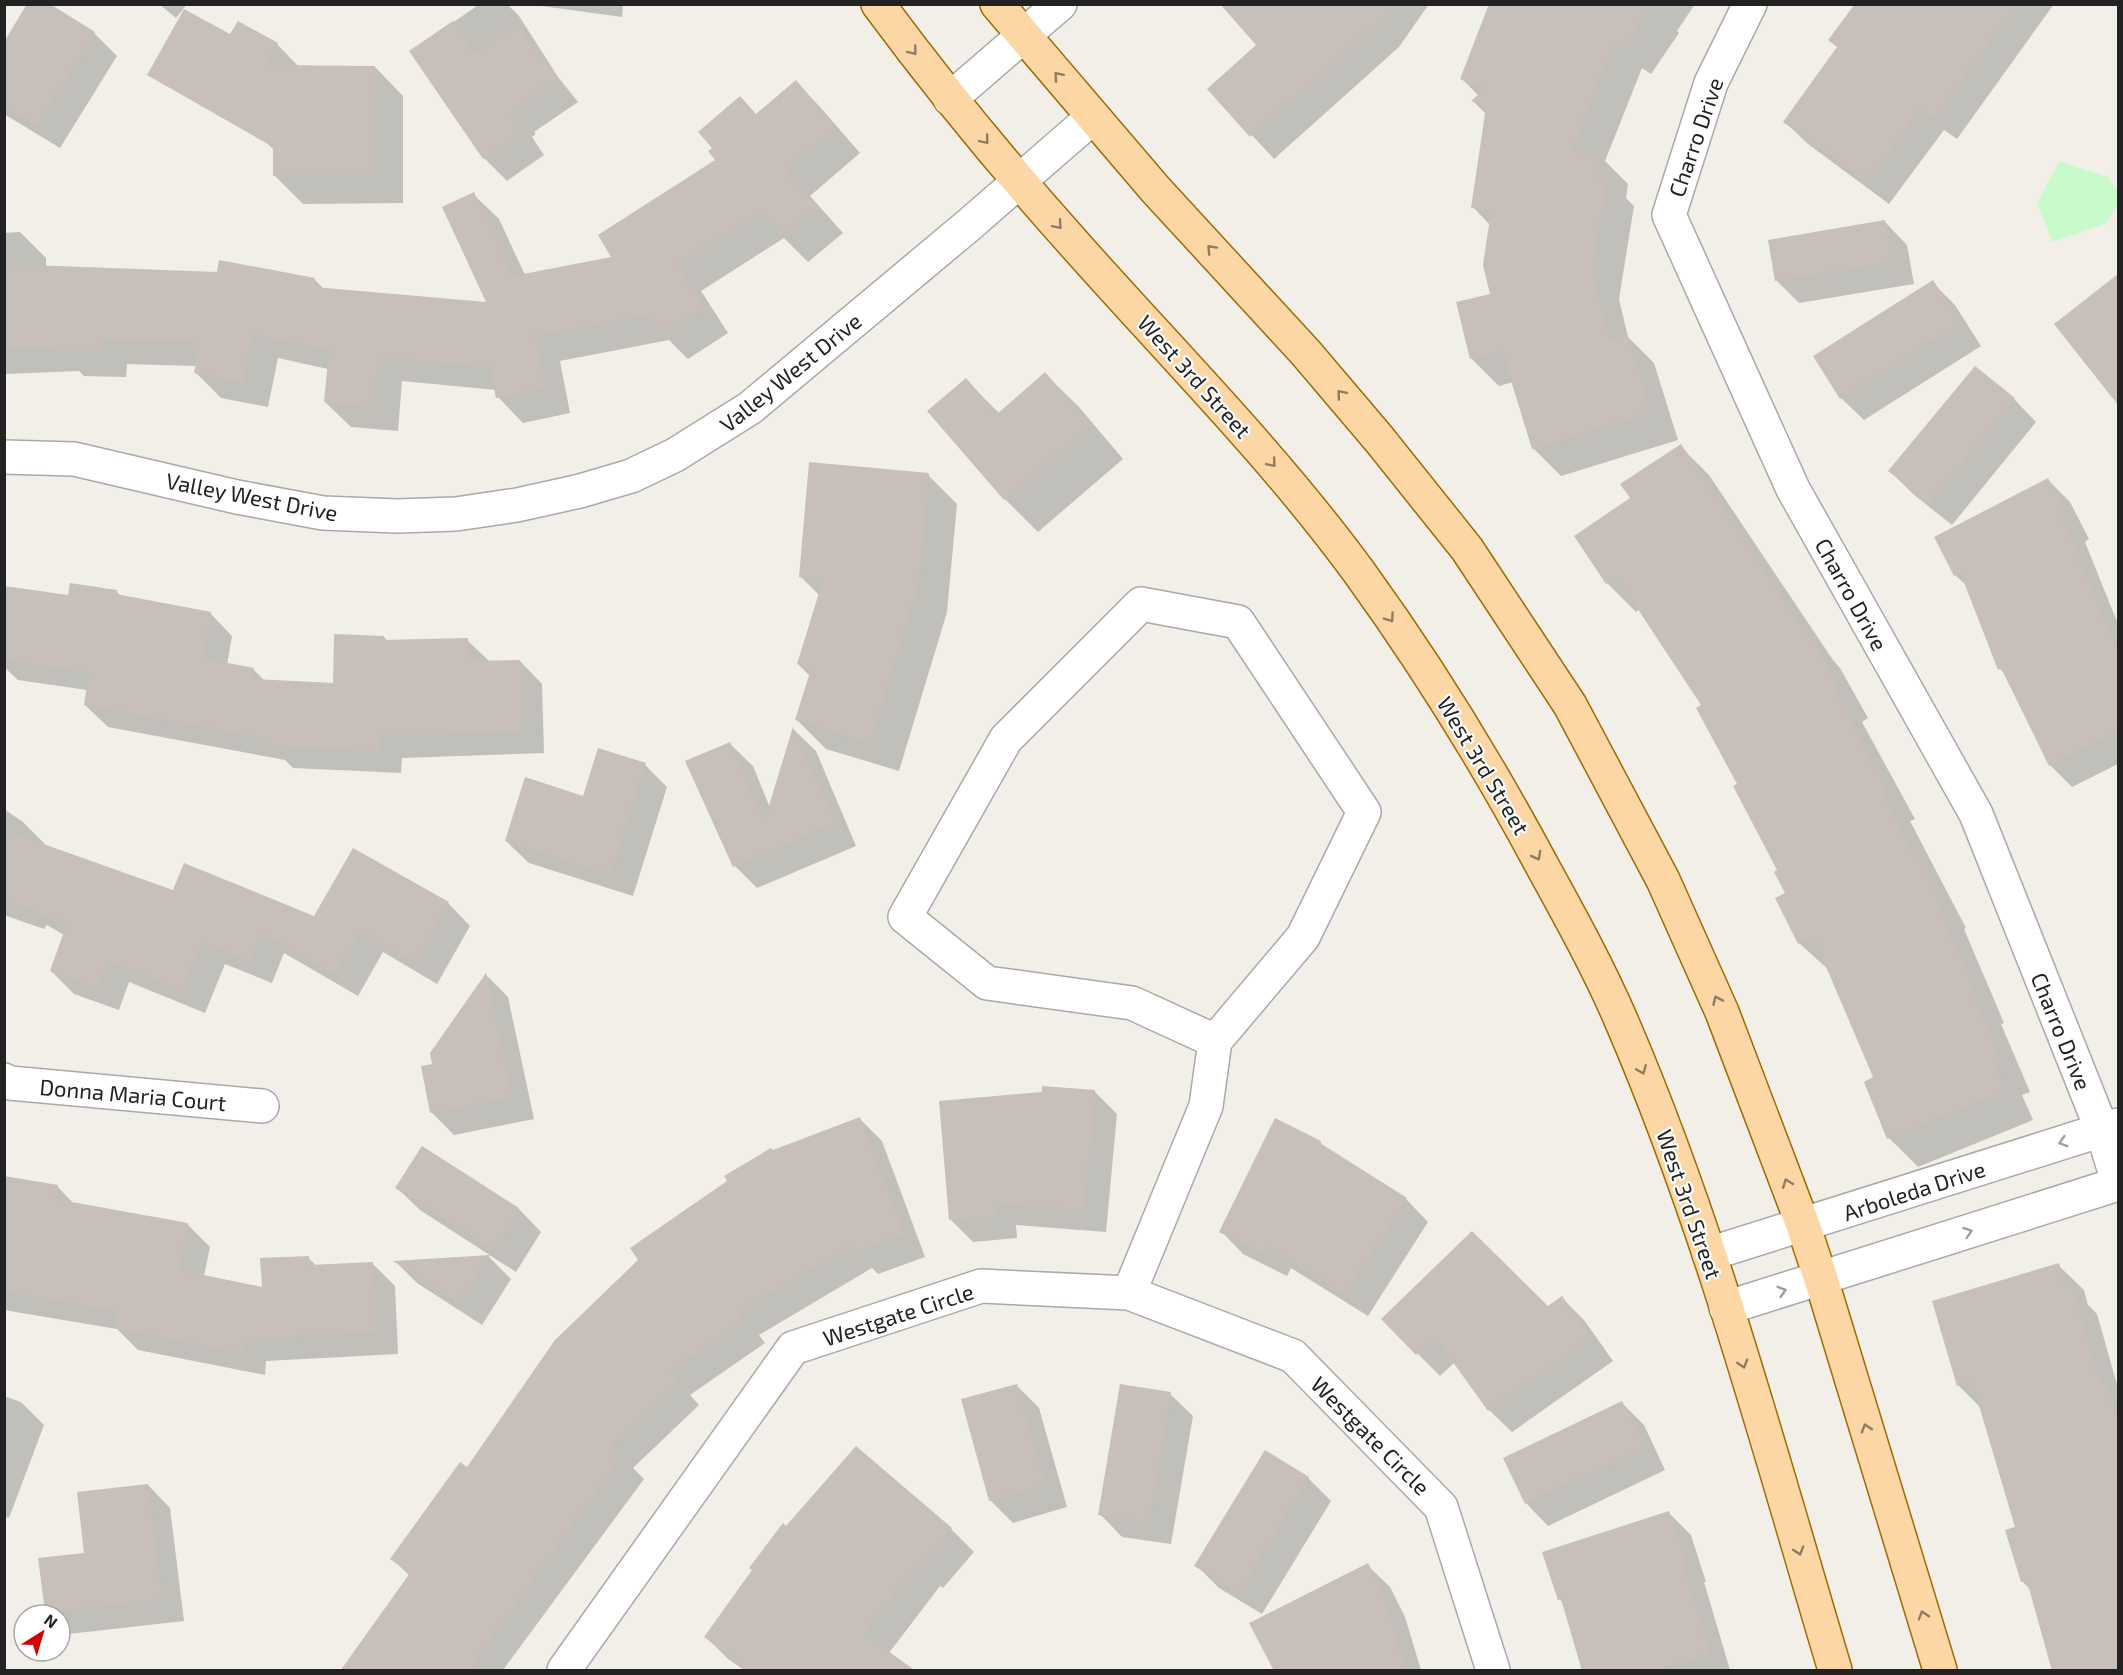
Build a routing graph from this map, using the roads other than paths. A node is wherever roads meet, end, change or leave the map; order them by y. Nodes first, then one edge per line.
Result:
1 (878, 4) edge
2 (997, 4) edge
3 (1060, 4) edge
4 (1750, 4) edge
5 (1022, 35) junction
6 (950, 99) junction
7 (1093, 117) junction
8 (1019, 181) junction
9 (4, 457) edge
10 (1215, 1041) junction
11 (4, 1080) edge
12 (262, 1106) dead end
13 (2110, 1127) edge
14 (2118, 1183) edge
15 (1803, 1225) junction
16 (1709, 1254) junction
17 (1821, 1278) junction
18 (1129, 1293) junction
19 (1726, 1308) junction
20 (576, 1666) edge
21 (1493, 1671) edge
22 (1835, 1671) edge
23 (1940, 1671) edge

1 -> 6 main road, West 3rd Street
2 - 5 main road
3 - 5 street
4 - 13 street, Charro Drive
5 - 6 street
7 -> 5 main road
6 -> 8 main road, West 3rd Street
7 - 8 street, Valley West Drive
15 -> 7 main road
8 - 9 street, Valley West Drive
8 -> 16 main road, West 3rd Street
10 - 10 street
10 - 18 street
11 - 12 street, Donna Maria Court
13 - 14 street, Charro Drive
13 -> 15 street, Arboleda Drive
17 -> 14 street
15 - 16 street, Arboleda Drive
15 - 17 main road
16 - 19 main road, West 3rd Street
19 -> 17 street
23 -> 17 main road
18 - 20 street, Westgate Circle
18 - 21 street, Westgate Circle
19 -> 22 main road, West 3rd Street

